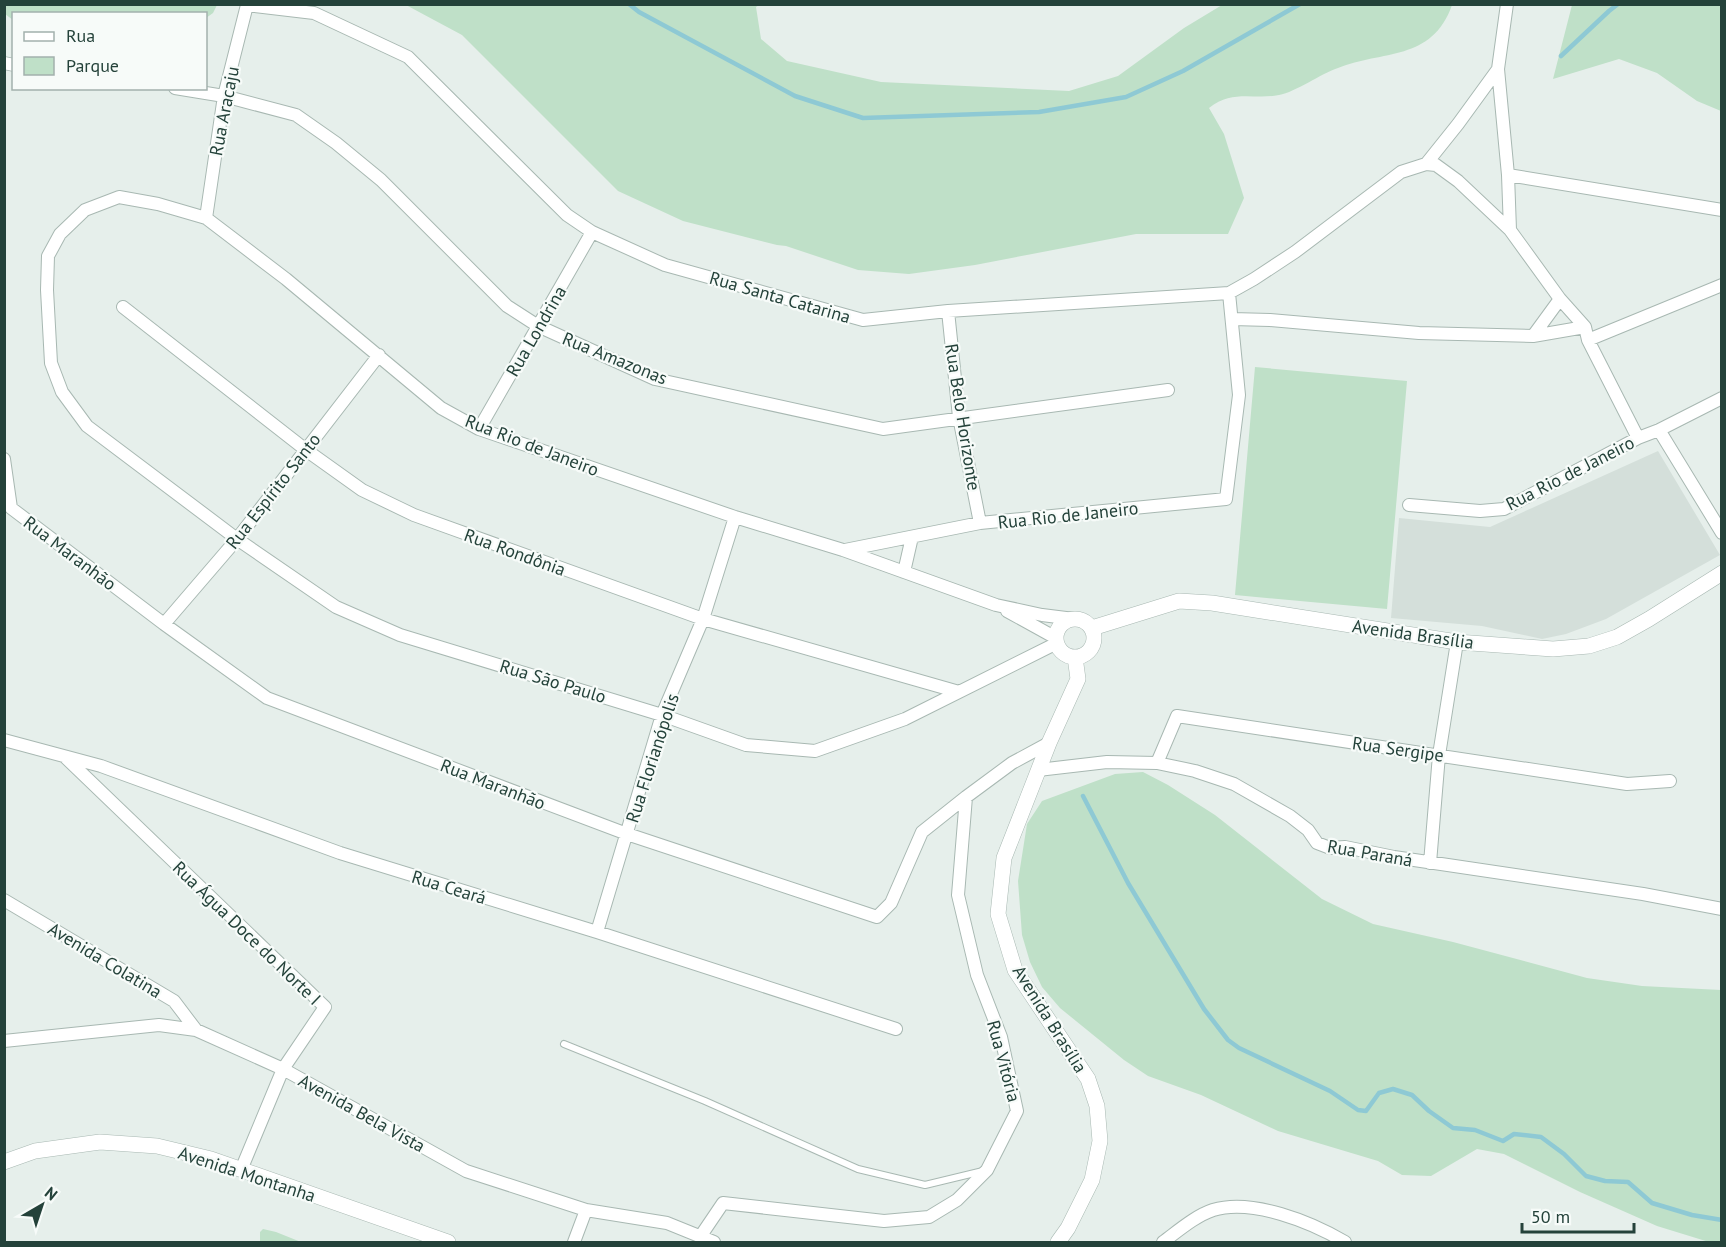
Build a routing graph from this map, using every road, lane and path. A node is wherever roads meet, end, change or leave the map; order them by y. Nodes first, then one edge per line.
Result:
1 (1507, 4) edge
2 (247, 5) edge
3 (1497, 69) junction
4 (187, 90) edge
5 (224, 96) junction
6 (1426, 164) junction
7 (1508, 175) junction
8 (1722, 210) edge
9 (206, 218) junction
10 (1510, 230) junction
11 (592, 232) junction
12 (1722, 285) edge
13 (1229, 293) junction
14 (1560, 299) junction
15 (123, 306) dead end
16 (948, 311) junction
17 (1232, 319) junction
18 (538, 326) junction
19 (1585, 327) junction
20 (1533, 336) junction
21 (1588, 340) junction
22 (379, 355) junction
23 (1168, 390) dead end
24 (1722, 398) edge
25 (959, 417) junction
26 (479, 429) junction
27 (1659, 430) junction
28 (1638, 438) junction
29 (306, 450) junction
30 (4, 459) edge
31 (1409, 505) dead end
32 (735, 517) junction
33 (980, 523) junction
34 (1722, 533) edge
35 (912, 537) junction
36 (237, 539) junction
37 (843, 550) junction
38 (904, 572) junction
39 (1722, 573) edge
40 (996, 604) junction
41 (703, 619) junction
42 (1074, 619) junction
43 (164, 624) junction
44 (1092, 628) junction
45 (1056, 640) junction
46 (1457, 642) junction
47 (1075, 657) junction
48 (959, 692) junction
49 (662, 715) junction
50 (4, 740) edge
51 (1049, 743) junction
52 (1439, 755) junction
53 (64, 756) junction
54 (1157, 763) junction
55 (1038, 770) junction
56 (1670, 782) dead end
57 (966, 797) junction
58 (627, 834) junction
59 (1430, 863) junction
60 (4, 900) edge
61 (1722, 909) edge
62 (597, 932) junction
63 (896, 1029) dead end
64 (196, 1030) junction
65 (5, 1040) edge
66 (564, 1044) dead end
67 (283, 1070) junction
68 (4, 1162) edge
69 (240, 1170) junction
70 (987, 1170) junction
71 (586, 1210) junction
72 (700, 1237) junction
73 (448, 1242) edge
74 (574, 1242) edge
75 (714, 1242) edge
76 (1058, 1242) edge
77 (1163, 1242) edge
78 (1344, 1242) edge

1 - 3 street
2 - 5 street, Rua Aracaju
2 - 11 street, Rua Santa Catarina
3 - 6 street
3 - 7 street
4 - 5 street, Rua Amazonas
5 - 9 street, Rua Aracaju
5 - 18 street, Rua Amazonas
6 - 10 street
6 - 13 street
7 - 8 street
7 - 10 street
9 - 22 street, Rua Rio de Janeiro
9 - 36 street, Rua São Paulo
10 - 14 street
11 - 16 street, Rua Santa Catarina
11 - 18 street, Rua Londrina
12 - 21 street
13 - 16 street, Rua Santa Catarina
13 - 17 street
14 - 19 street
14 - 20 street
15 - 29 street, Rua Rondônia
16 - 25 street, Rua Belo Horizonte
17 - 20 street
17 - 33 street, Rua Rio de Janeiro
18 - 25 street, Rua Amazonas
18 - 26 street, Rua Londrina
19 - 20 street
19 - 21 street
21 - 28 street
22 - 26 street, Rua Rio de Janeiro
22 - 29 street, Rua Espírito Santo
23 - 25 street, Rua Amazonas
24 - 27 street, Rua Rio de Janeiro
25 - 33 street, Rua Belo Horizonte
26 - 32 street, Rua Rio de Janeiro
27 - 28 street, Rua Rio de Janeiro
27 - 34 street
28 - 31 street, Rua Rio de Janeiro
29 - 36 street, Rua Espírito Santo
29 - 41 street, Rua Rondônia
30 - 43 street, Rua Maranhão
32 - 37 street, Rua Rio de Janeiro
32 - 41 street, Rua Florianópolis
33 - 35 street, Rua Rio de Janeiro
35 - 37 street, Rua Rio de Janeiro
35 - 38 street
36 - 43 street, Rua Espírito Santo
36 - 49 street, Rua São Paulo
37 - 38 street, Rua Rio de Janeiro
38 - 40 street, Rua Rio de Janeiro
39 - 46 street, Avenida Brasília
40 - 42 street, Rua Rio de Janeiro
40 - 45 street, Rua Rio de Janeiro
41 - 48 street, Rua Rondônia
41 - 49 street, Rua Florianópolis
42 - 44 street
42 - 45 street
43 - 58 street, Rua Maranhão
44 - 46 street, Avenida Brasília
44 - 47 street
45 - 47 street
45 - 48 street, Rua São Paulo
46 - 52 street
47 - 51 street, Avenida Brasília
48 - 49 street, Rua São Paulo
49 - 58 street, Rua Florianópolis
50 - 53 street, Rua Ceará
51 - 55 street, Avenida Brasília
51 - 57 street
52 - 54 street, Rua Sergipe
52 - 56 street, Rua Sergipe
52 - 59 street
53 - 62 street, Rua Ceará
53 - 67 street, Rua Água Doce do Norte I
54 - 55 street, Rua Paraná
54 - 59 street, Rua Paraná
55 - 76 street, Avenida Brasília
57 - 58 street, Rua Maranhão
57 - 70 street, Rua Vitória
58 - 62 street, Rua Florianópolis
59 - 61 street, Rua Paraná
60 - 64 street, Avenida Colatina
62 - 63 street, Rua Ceará
64 - 65 street, Avenida Bela Vista
64 - 67 street, Avenida Bela Vista
66 - 70 lane
67 - 69 street, Rua Água Doce do Norte I
67 - 71 street, Avenida Bela Vista
68 - 69 street, Avenida Montanha
69 - 73 street, Avenida Montanha
70 - 72 street, Rua Vitória
71 - 72 street, Avenida Bela Vista
71 - 74 street
72 - 75 street, Avenida Bela Vista
77 - 78 street

